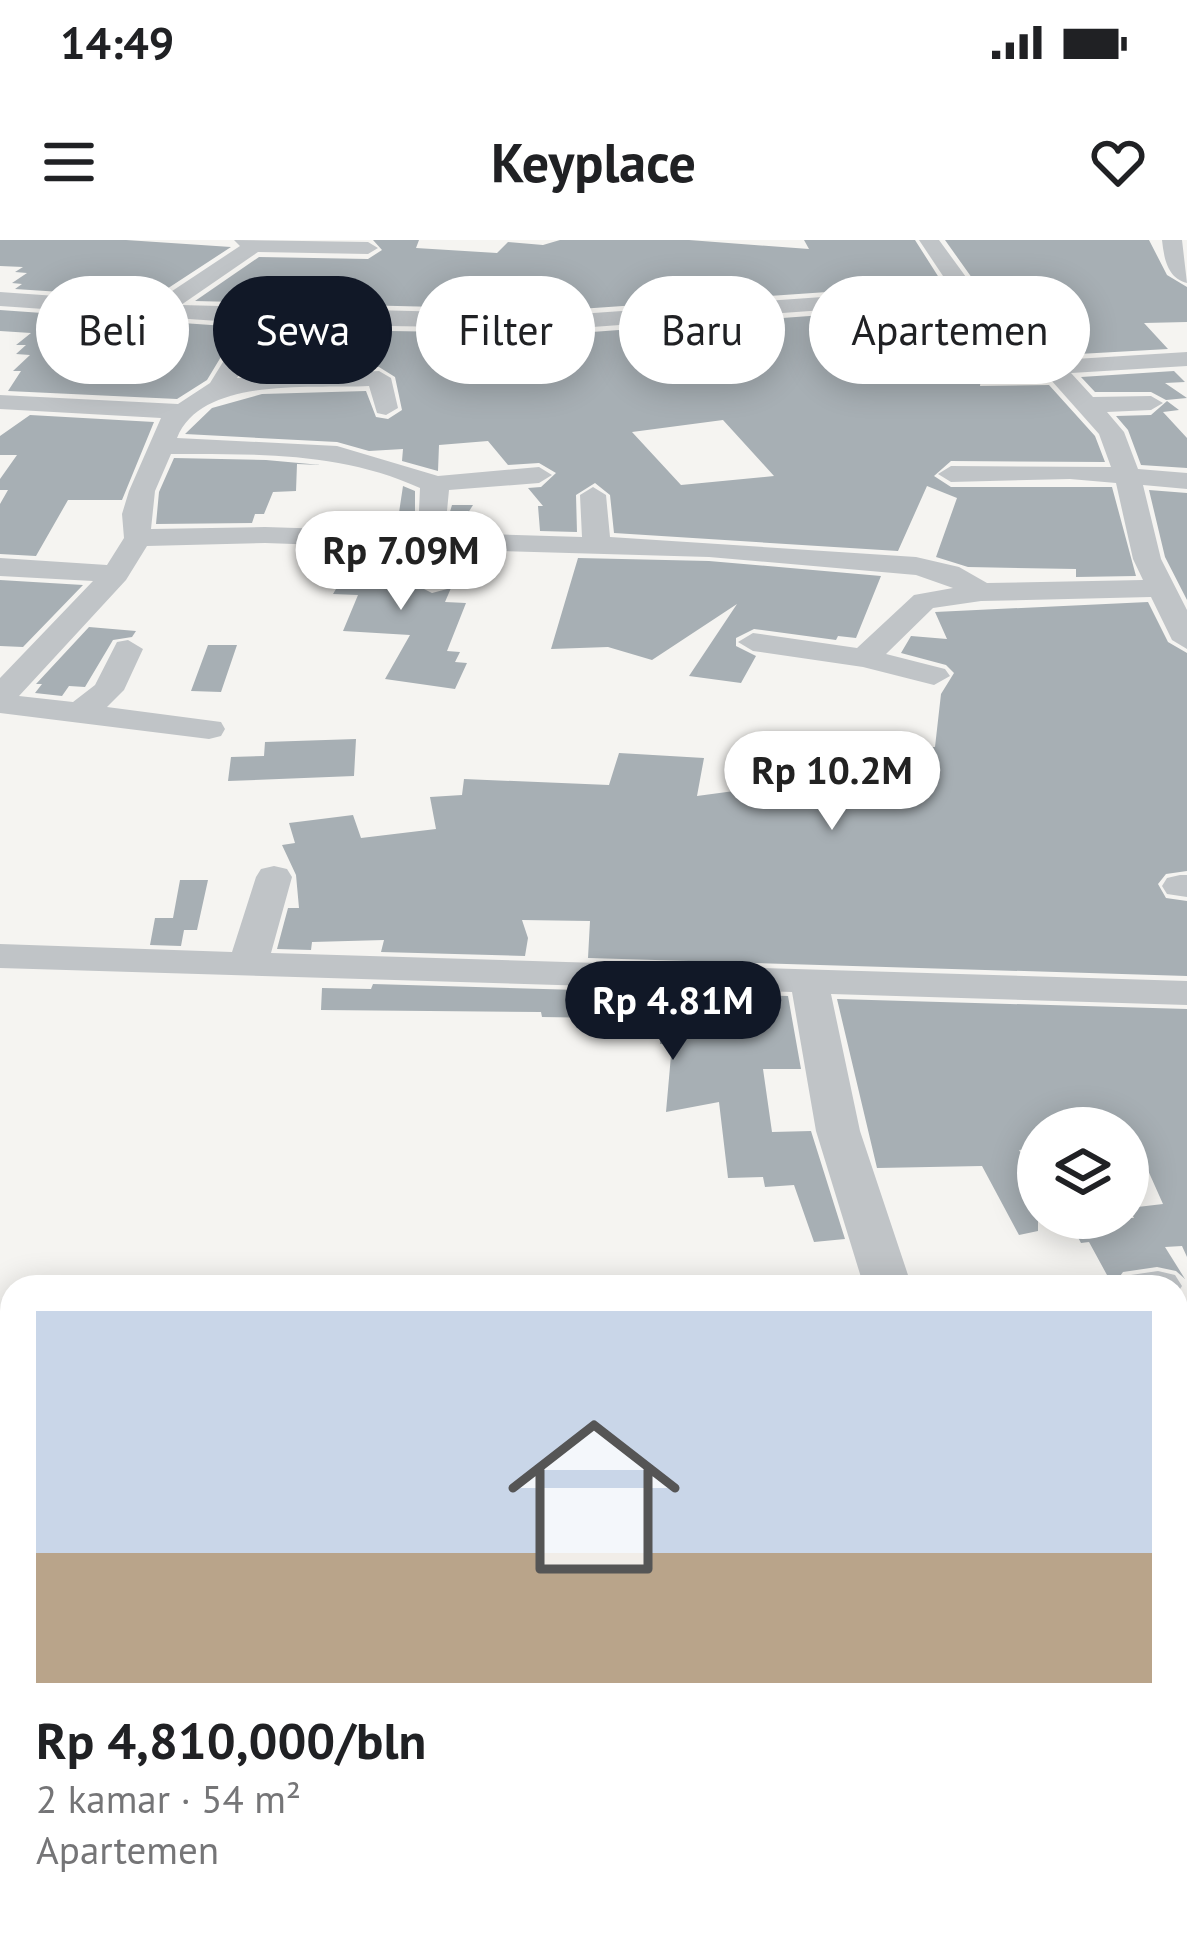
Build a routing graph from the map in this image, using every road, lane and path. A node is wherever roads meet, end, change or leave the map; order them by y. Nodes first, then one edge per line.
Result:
1 (928, 240) edge
2 (1172, 240) edge
3 (248, 243) edge
4 (320, 243) edge
5 (368, 248) dead end
6 (954, 276) edge
7 (1187, 277) edge
8 (189, 287) edge
9 (0, 299) edge
10 (36, 302) edge
11 (619, 318) edge
12 (392, 319) edge
13 (1187, 359) edge
14 (1090, 366) edge
15 (1068, 384) edge
16 (42, 386) dead end
17 (220, 386) joint
18 (11, 403) edge
19 (1151, 404) dead end
20 (1087, 405) junction
21 (386, 408) dead end
22 (183, 412) junction
23 (162, 446) junction
24 (951, 474) dead end
25 (539, 475) dead end
26 (1128, 476) junction
27 (1187, 481) edge
28 (436, 485) junction
29 (592, 495) dead end
30 (138, 538) junction
31 (441, 542) junction
32 (597, 548) junction
33 (0, 567) edge
34 (116, 574) junction
35 (431, 580) dead end
36 (1158, 588) junction
37 (981, 592) junction
38 (1187, 640) edge
39 (753, 642) dead end
40 (128, 649) dead end
41 (864, 658) junction
42 (934, 676) dead end
43 (0, 700) edge
44 (80, 713) junction
45 (209, 729) dead end
46 (274, 878) dead end
47 (0, 956) edge
48 (248, 964) junction
49 (810, 985) junction
50 (1187, 993) edge
51 (884, 1275) edge

1 - 6 street
2 - 7 street
3 - 4 street
3 - 8 street
4 - 5 street
9 - 10 street
11 - 12 street
13 - 14 street
15 - 20 street
16 - 18 street
17 - 21 street
17 - 22 street
18 - 22 street
19 - 20 street
20 - 26 street
22 - 23 street
23 - 28 street
23 - 30 street
24 - 26 street
25 - 28 street
26 - 27 street
26 - 36 street
28 - 31 street
29 - 32 street
30 - 31 street
30 - 34 street
31 - 32 street
31 - 35 street
32 - 37 street
33 - 34 street
34 - 43 street
36 - 37 street
36 - 38 street
37 - 41 street
39 - 41 street
40 - 44 street
41 - 42 street
43 - 44 street
44 - 45 street
46 - 48 street
47 - 48 street
48 - 49 street
49 - 50 street
49 - 51 street

